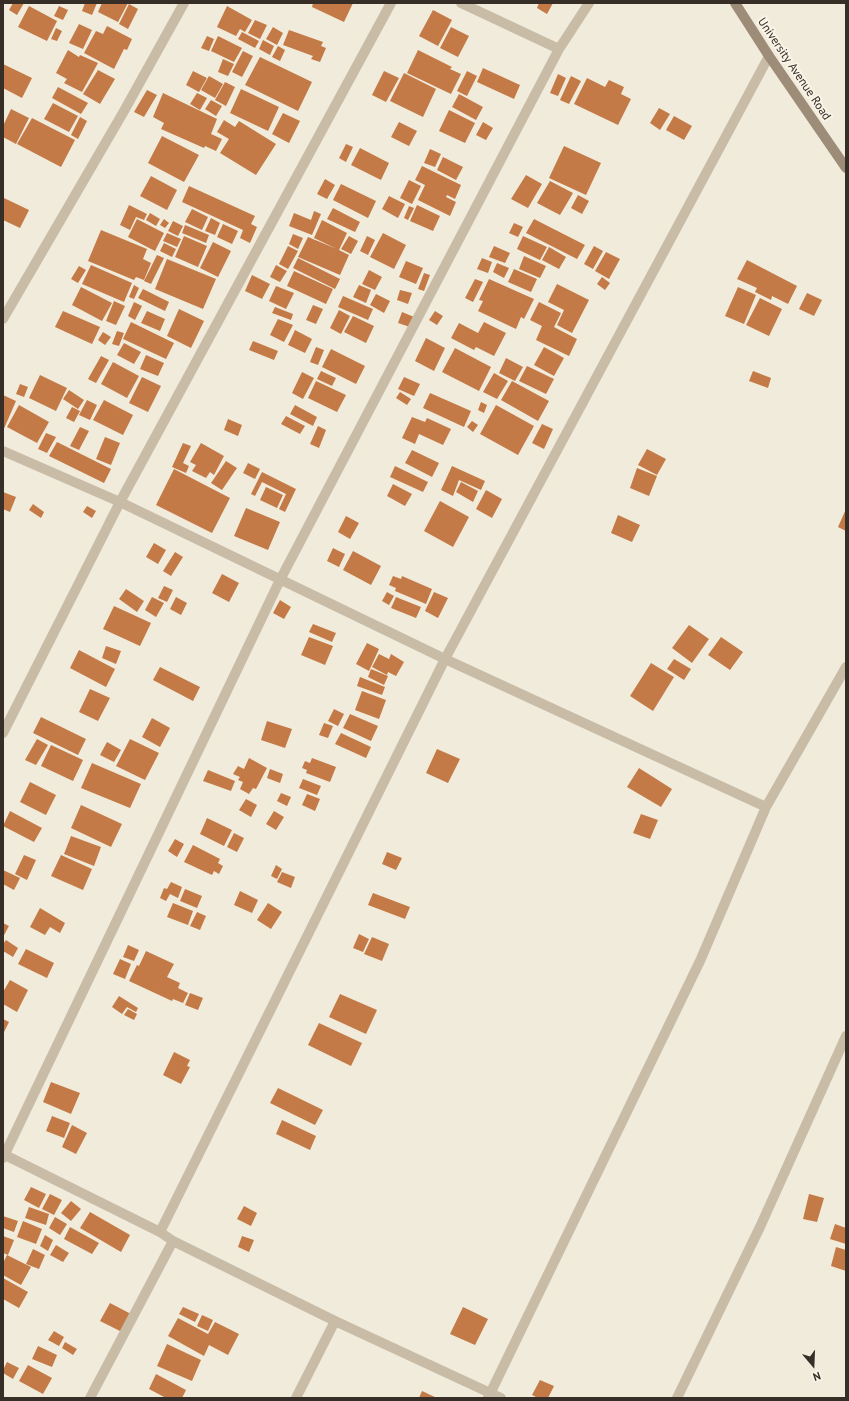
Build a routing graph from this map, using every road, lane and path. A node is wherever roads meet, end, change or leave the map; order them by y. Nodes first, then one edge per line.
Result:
1 (184, 3) edge
2 (391, 3) edge
3 (461, 3) edge
4 (589, 3) edge
5 (735, 3) edge
6 (559, 49) junction
7 (769, 56) junction
8 (846, 168) edge
9 (3, 319) edge
10 (3, 451) edge
11 (120, 502) junction
12 (280, 580) junction
13 (445, 660) junction
14 (846, 668) edge
15 (3, 733) edge
16 (766, 808) junction
17 (846, 1036) edge
18 (4, 1156) edge
19 (160, 1232) junction
20 (173, 1241) junction
21 (335, 1321) junction
22 (489, 1395) edge
23 (90, 1398) edge
24 (296, 1398) edge
25 (501, 1398) edge
26 (677, 1398) edge

1 - 9 street
2 - 11 street
3 - 6 street
4 - 6 street
5 - 7 main road, University Avenue Road
6 - 12 street
7 - 8 main road, University Avenue Road
7 - 13 street
10 - 11 street
11 - 12 street
11 - 15 street
12 - 13 street
12 - 18 street
13 - 16 street
13 - 19 street
14 - 16 street
16 - 22 street
17 - 26 street
18 - 19 street
19 - 20 street
20 - 21 street
20 - 23 street
21 - 22 street
21 - 24 street
22 - 25 street

